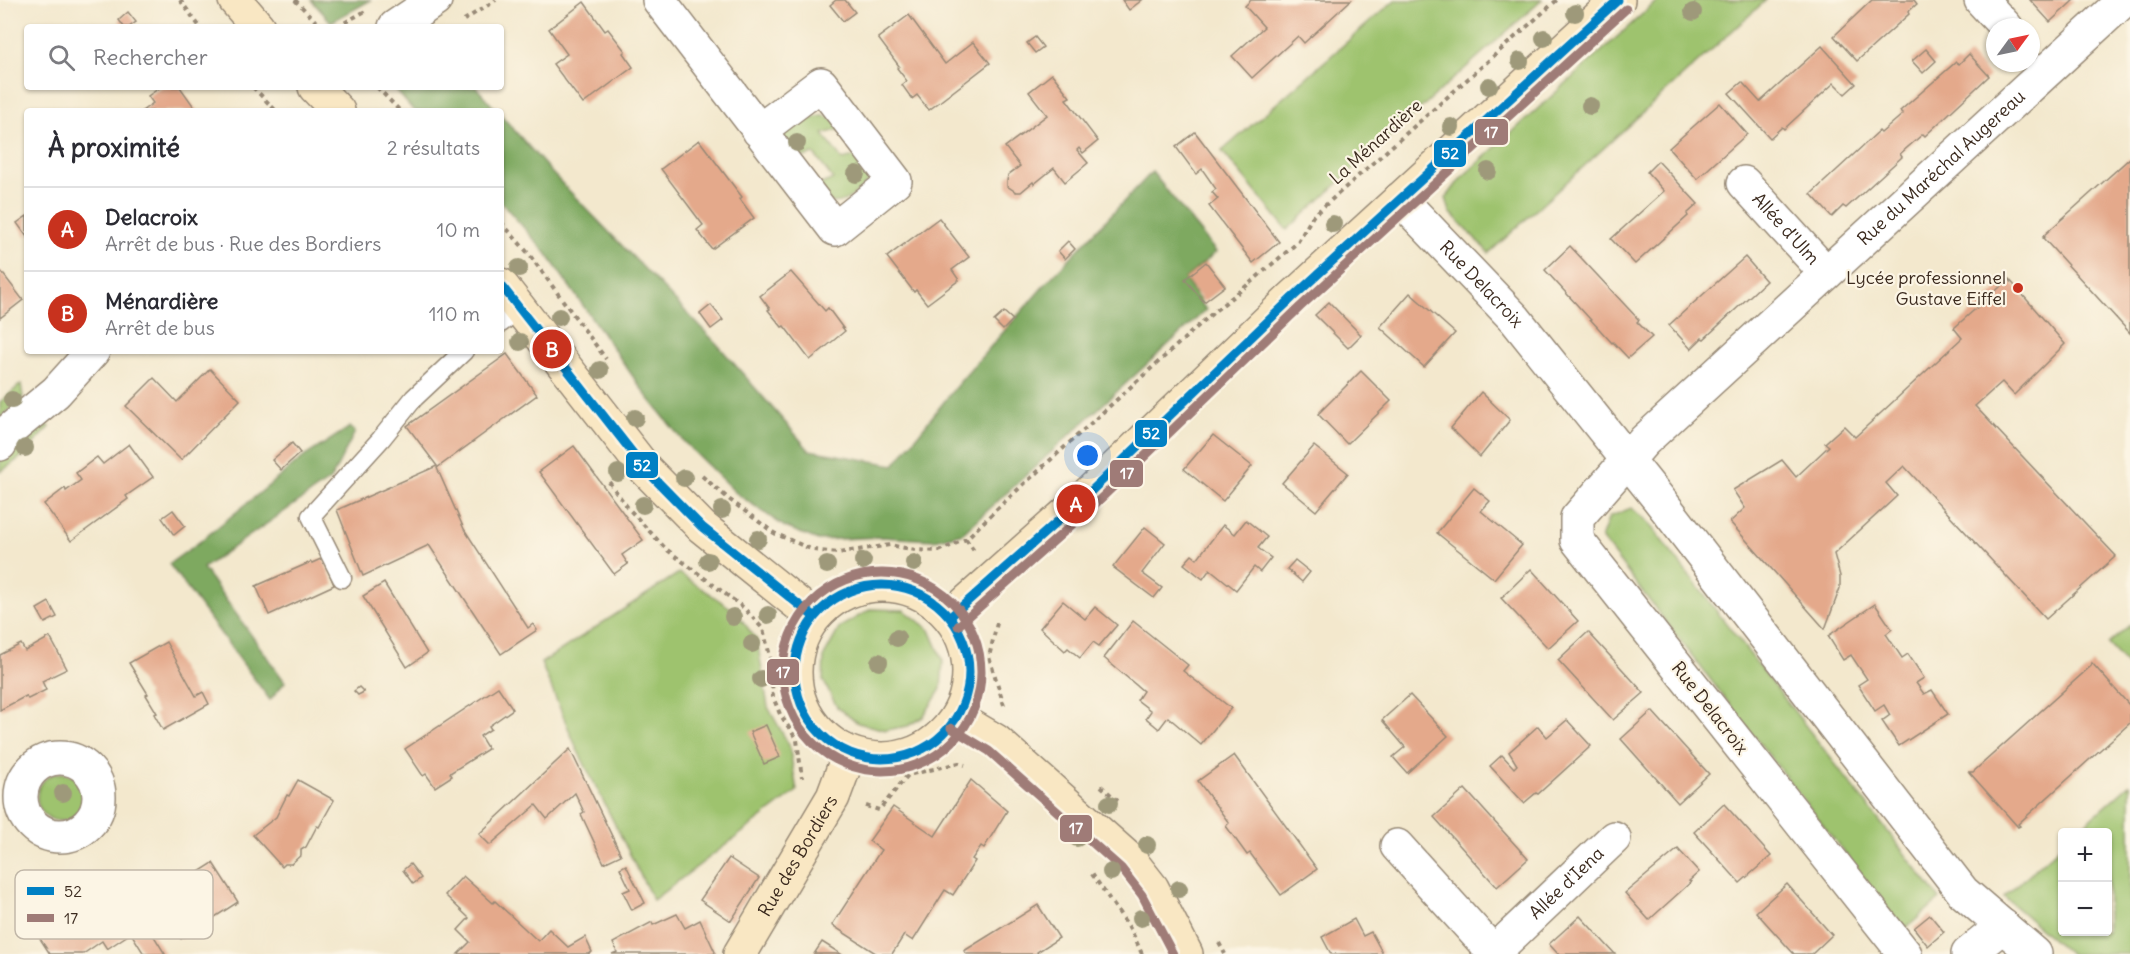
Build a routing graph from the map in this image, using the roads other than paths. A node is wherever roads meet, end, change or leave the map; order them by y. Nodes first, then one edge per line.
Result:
1 (235, 0) edge
2 (435, 0) edge
3 (659, 0) edge
4 (1618, 0) edge
5 (1981, 0) edge
6 (2124, 0) edge
7 (384, 16) edge
8 (1998, 18) edge
9 (255, 24) edge
10 (2040, 62) edge
11 (2029, 72) edge
12 (759, 131) dead end
13 (1744, 183) dead end
14 (1400, 199) junction
15 (1826, 273) junction
16 (507, 305) edge
17 (90, 354) edge
18 (461, 354) edge
19 (2, 438) edge
20 (1627, 460) junction
21 (342, 578) dead end
22 (813, 616) junction
23 (950, 617) junction
24 (957, 718) junction
25 (849, 754) junction
26 (1614, 838) dead end
27 (1397, 846) dead end
28 (2003, 926) junction
29 (1495, 953) edge
30 (740, 954) edge
31 (1186, 954) edge
32 (1905, 954) edge
33 (1968, 954) edge
34 (2035, 954) edge

1 - 9 main road
2 - 7 street
3 - 12 street
4 - 14 main road
5 - 8 street
6 - 10 street, Rue du Maréchal Augereau
11 - 15 street, Rue du Maréchal Augereau
13 - 15 street, Allée d'Ulm
14 - 20 street, Rue Delacroix
14 - 23 main road
15 - 20 street, Rue du Maréchal Augereau
16 - 22 main road
17 - 19 street
18 - 21 lane
20 - 28 street, Rue Delacroix
20 - 32 street, Rue Delacroix
22 - 23 main road
22 - 25 main road
23 - 24 main road
24 - 25 main road
24 - 31 main road
25 - 30 main road, Rue des Bordiers
26 - 29 street, Allée d'Iena
27 - 29 street
28 - 33 street
28 - 34 street, Rue Delacroix

